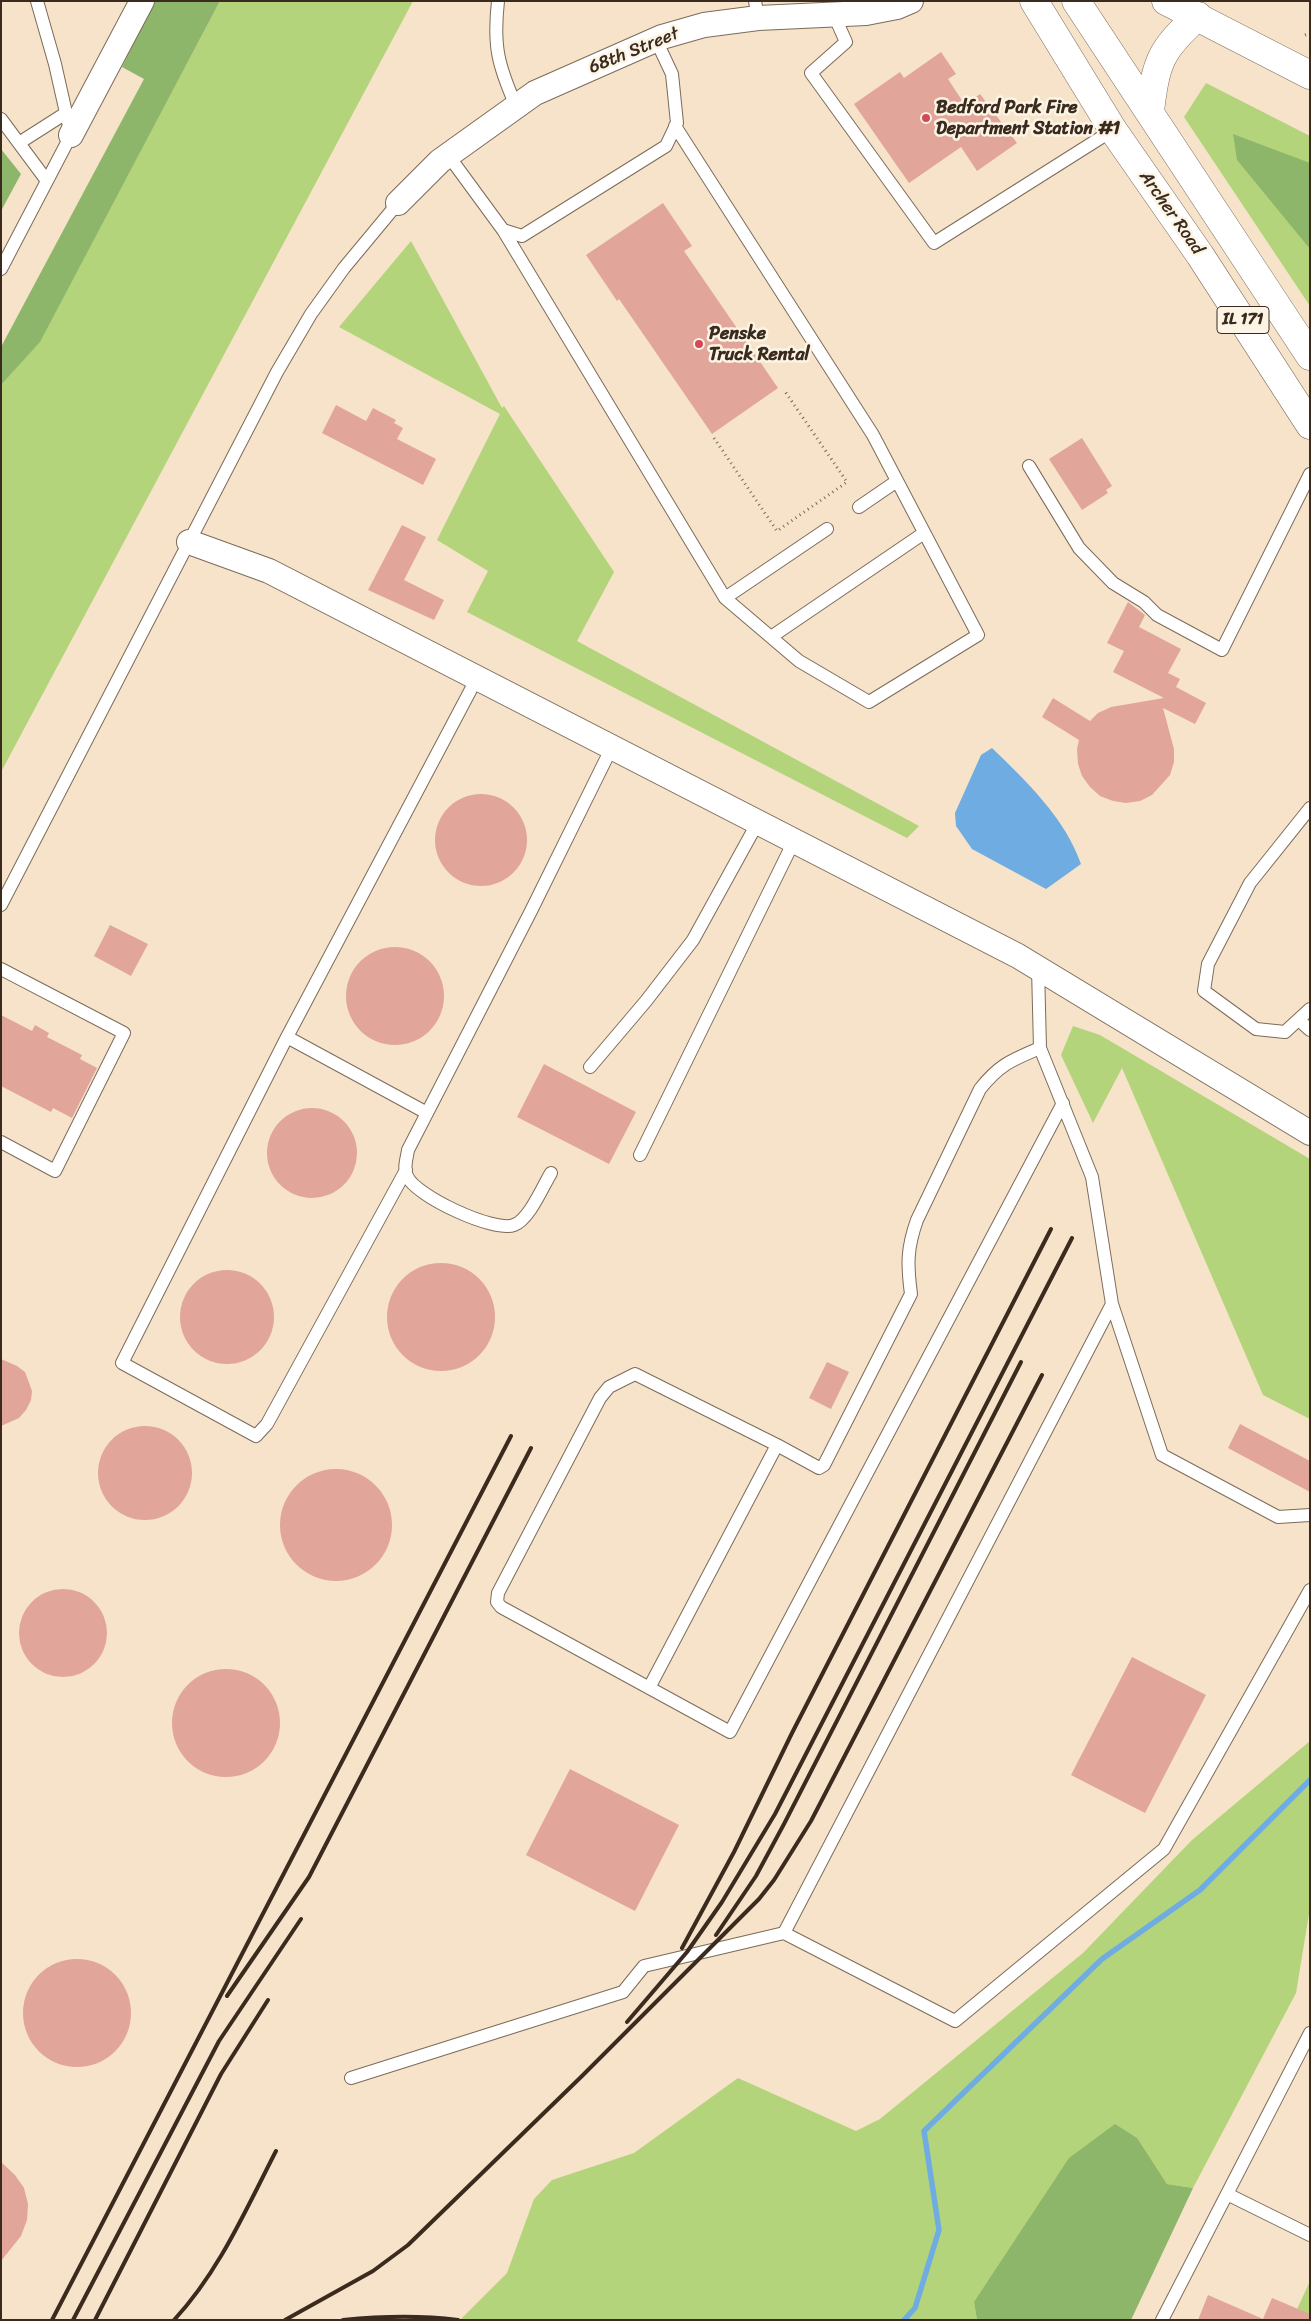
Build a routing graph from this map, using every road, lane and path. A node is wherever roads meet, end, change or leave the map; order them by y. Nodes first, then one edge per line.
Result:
1 (37, 1) edge
2 (142, 1) edge
3 (498, 1) edge
4 (910, 1) edge
5 (1034, 1) edge
6 (1076, 1) edge
7 (1166, 1) edge
8 (871, 7) edge
9 (757, 10) edge
10 (834, 15) junction
11 (1198, 16) junction
12 (1310, 33) edge
13 (1304, 36) dead end
14 (656, 40) junction
15 (1310, 75) edge
16 (516, 106) junction
17 (1150, 112) junction
18 (1, 119) edge
19 (68, 124) junction
20 (675, 126) junction
21 (1113, 130) junction
22 (19, 143) junction
23 (448, 155) junction
24 (47, 180) junction
25 (398, 203) joint
26 (503, 230) junction
27 (1, 269) edge
28 (1310, 356) edge
29 (784, 390) dead end
30 (1310, 424) edge
31 (714, 438) dead end
32 (1029, 466) dead end
33 (1310, 474) edge
34 (897, 482) junction
35 (859, 507) dead end
36 (827, 529) dead end
37 (924, 532) junction
38 (190, 542) junction
39 (724, 598) junction
40 (771, 637) junction
41 (477, 678) junction
42 (612, 747) junction
43 (1310, 808) edge
44 (758, 822) junction
45 (794, 841) junction
46 (1, 905) edge
47 (1038, 968) junction
48 (1, 970) edge
49 (1310, 1009) edge
50 (1299, 1020) junction
51 (1310, 1030) edge
52 (287, 1037) junction
53 (1040, 1048) junction
54 (590, 1067) dead end
55 (1063, 1103) junction
56 (427, 1113) junction
57 (1310, 1133) edge
58 (1, 1142) edge
59 (640, 1155) dead end
60 (406, 1170) junction
61 (551, 1172) dead end
62 (1112, 1304) junction
63 (777, 1444) junction
64 (1310, 1515) edge
65 (1310, 1590) edge
66 (649, 1688) junction
67 (784, 1933) junction
68 (1310, 2033) edge
69 (351, 2078) dead end
70 (1227, 2194) junction
71 (1310, 2235) edge
72 (1162, 2320) edge

1 - 19 lane
2 - 19 street
3 - 16 lane
4 - 8 street, 68th Street
5 - 21 main road, Archer Road / IL 171
6 - 17 main road, Archer Road / IL 171
7 - 11 main road
8 - 10 street, 68th Street
9 - 10 street, 68th Street
9 - 14 street, 68th Street
10 - 21 lane
11 - 15 main road
11 - 17 main road
12 - 13 path
14 - 16 street, 68th Street
14 - 20 lane
16 - 23 street, 68th Street
17 - 28 main road, Archer Road / IL 171
18 - 22 lane
19 - 22 lane
19 - 24 lane
20 - 26 lane
20 - 34 lane
21 - 30 main road, Archer Road / IL 171
22 - 24 lane
23 - 25 street, 68th Street
23 - 26 lane
24 - 27 lane
25 - 38 lane
26 - 39 lane
29 - 31 path
32 - 33 lane
34 - 35 lane
34 - 37 lane
36 - 39 lane
37 - 40 lane
37 - 40 lane
38 - 41 street
38 - 46 lane
39 - 40 lane
41 - 42 street
41 - 52 lane
42 - 44 street
42 - 56 lane
43 - 50 lane
44 - 45 street
44 - 54 lane
45 - 47 street
45 - 59 lane
47 - 53 lane
47 - 57 street
48 - 58 lane
49 - 50 lane
50 - 51 lane
52 - 56 lane
52 - 60 lane
53 - 55 lane
53 - 63 lane
55 - 62 lane
55 - 66 lane
56 - 60 lane
60 - 61 lane
62 - 64 lane
62 - 67 lane
63 - 66 lane
63 - 66 lane
65 - 67 lane
67 - 69 lane
68 - 70 lane
70 - 71 lane
70 - 72 lane

